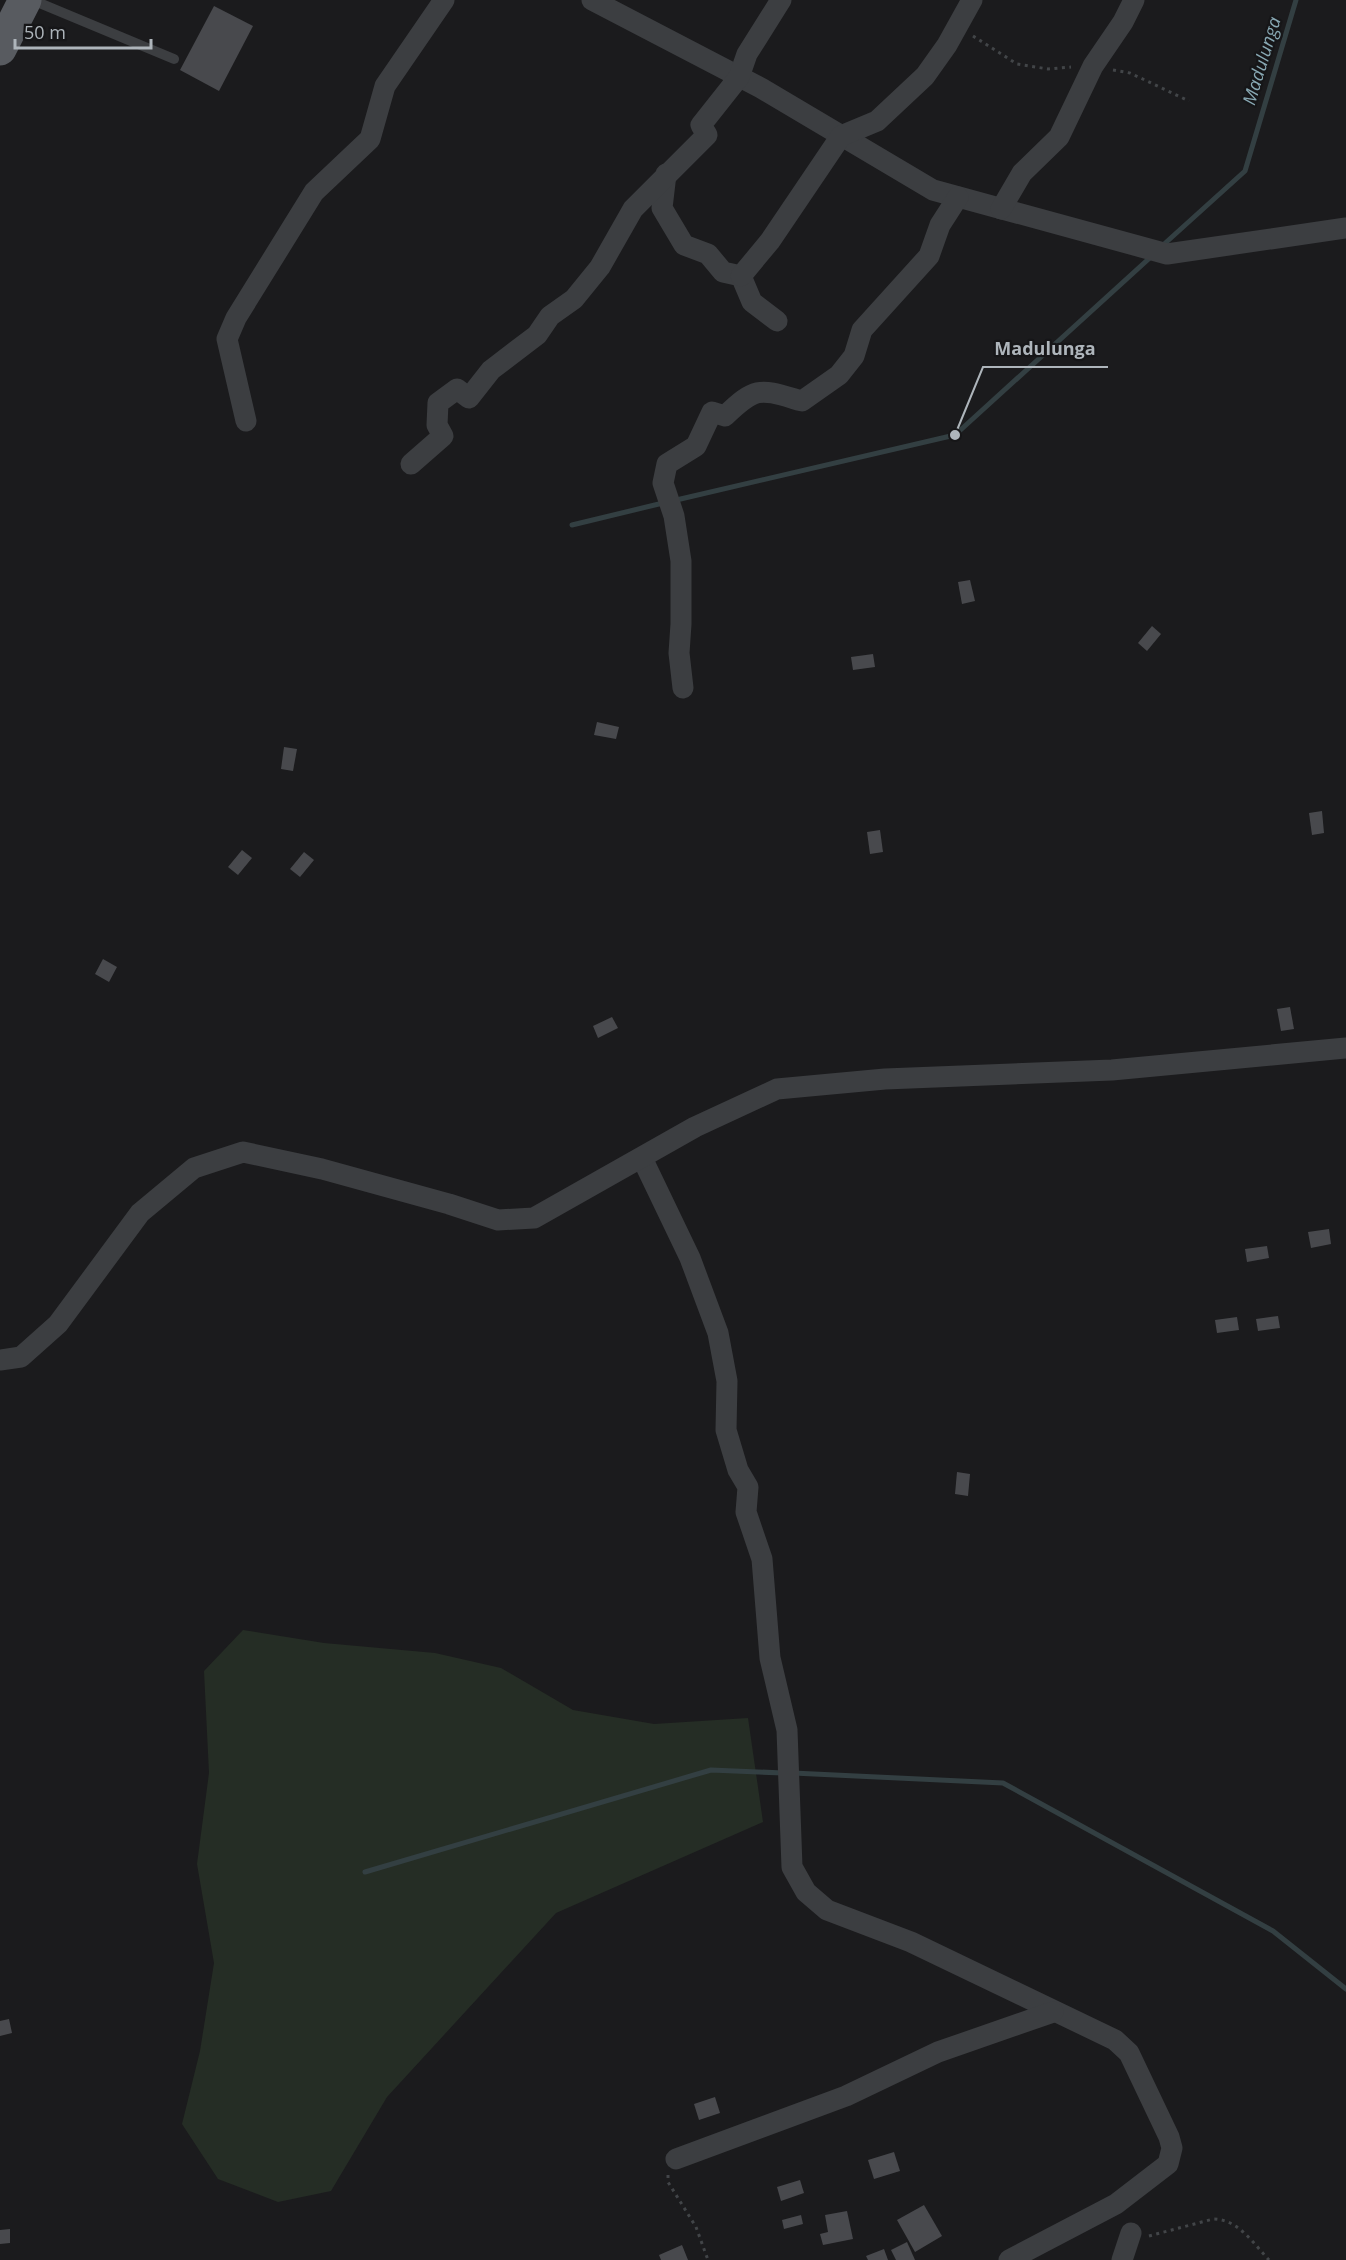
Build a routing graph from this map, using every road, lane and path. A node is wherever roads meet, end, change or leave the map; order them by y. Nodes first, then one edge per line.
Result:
1 (26, 0) edge
2 (32, 0) edge
3 (444, 0) edge
4 (781, 0) edge
5 (972, 0) edge
6 (1134, 0) edge
7 (595, 1) edge
8 (960, 20) junction
9 (0, 49) edge
10 (174, 59) dead end
11 (1093, 66) junction
12 (739, 77) junction
13 (1190, 101) dead end
14 (841, 136) junction
15 (666, 174) junction
16 (958, 197) junction
17 (1001, 209) junction
18 (1346, 228) edge
19 (741, 276) junction
20 (777, 321) dead end
21 (246, 421) dead end
22 (411, 464) dead end
23 (683, 688) dead end
24 (1346, 1048) edge
25 (642, 1158) junction
26 (0, 1360) edge
27 (1053, 2012) junction
28 (676, 2159) joint
29 (1131, 2233) joint
30 (708, 2260) edge
31 (1009, 2260) edge
32 (1122, 2260) edge
33 (1269, 2260) edge

1 - 9 main road
2 - 10 lane
3 - 21 street
4 - 12 street
5 - 8 street
6 - 11 street
7 - 12 street
8 - 11 path
8 - 14 street
11 - 13 path
11 - 17 street
12 - 14 street
12 - 15 street
14 - 16 street
14 - 19 street
15 - 19 street
15 - 22 street
16 - 17 street
16 - 23 street
17 - 18 street
19 - 20 street
24 - 25 street
25 - 26 street
25 - 27 street
27 - 28 street
27 - 31 street
28 - 30 path
29 - 32 street
29 - 33 path

